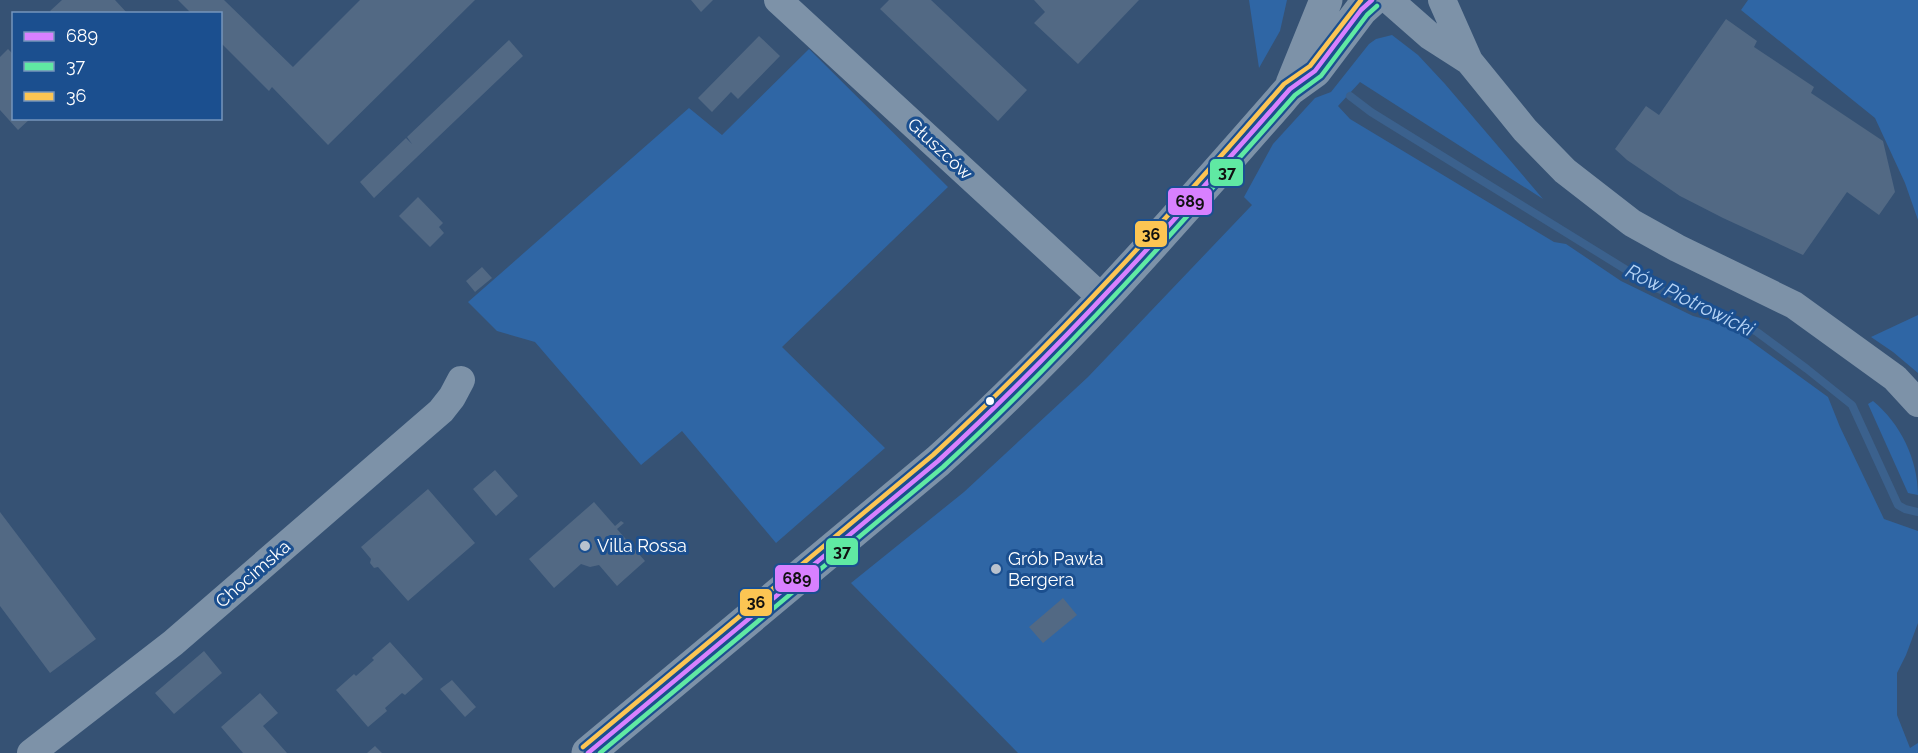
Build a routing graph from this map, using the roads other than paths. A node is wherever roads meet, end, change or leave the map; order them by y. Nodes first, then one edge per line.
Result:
1 (778, 0) edge
2 (1326, 0) edge
3 (1372, 0) edge
4 (1389, 0) edge
5 (1442, 0) edge
6 (1469, 61) junction
7 (1290, 89) junction
8 (1102, 298) junction
9 (461, 380) dead end
10 (1918, 403) edge
11 (31, 753) edge
12 (588, 753) edge

1 - 8 street, Głuszców
2 - 7 street
3 - 7 street
4 - 6 street
5 - 6 street
6 - 10 street
7 - 8 street
8 - 12 street
9 - 11 street, Chocimska

